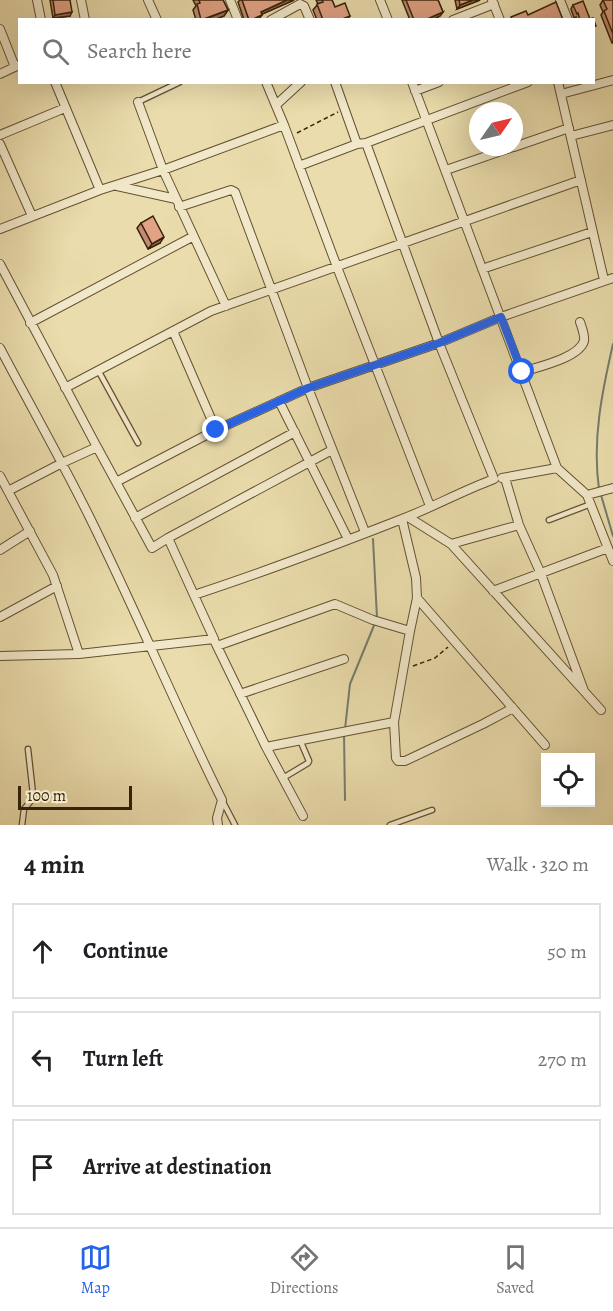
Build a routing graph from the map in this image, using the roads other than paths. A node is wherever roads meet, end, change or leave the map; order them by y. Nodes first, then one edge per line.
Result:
1 (37, 0) edge
2 (81, 0) edge
3 (148, 0) edge
4 (230, 0) edge
5 (380, 0) edge
6 (560, 0) edge
7 (493, 2) edge
8 (41, 18) edge
9 (85, 18) edge
10 (156, 18) edge
11 (237, 18) edge
12 (275, 18) edge
13 (309, 18) edge
14 (387, 18) edge
15 (457, 18) edge
16 (499, 18) edge
17 (567, 18) edge
18 (0, 30) edge
19 (17, 66) edge
20 (0, 74) edge
21 (613, 80) edge
22 (56, 84) edge
23 (176, 84) edge
24 (267, 84) edge
25 (299, 84) edge
26 (336, 84) edge
27 (429, 84) edge
28 (524, 84) edge
29 (558, 84) edge
30 (413, 87) edge
31 (561, 94) junction
32 (138, 102) joint
33 (276, 105) junction
34 (65, 108) junction
35 (426, 120) junction
36 (284, 125) junction
37 (613, 125) edge
38 (570, 132) junction
39 (0, 135) edge
40 (0, 144) edge
41 (361, 144) junction
42 (523, 144) edge
43 (487, 156) edge
44 (299, 166) junction
45 (163, 170) junction
46 (446, 170) junction
47 (581, 180) junction
48 (114, 185) junction
49 (100, 190) junction
50 (177, 203) junction
51 (32, 216) junction
52 (463, 221) junction
53 (0, 229) edge
54 (592, 232) junction
55 (192, 237) junction
56 (401, 243) junction
57 (0, 264) edge
58 (337, 267) junction
59 (482, 269) junction
60 (608, 279) edge
61 (271, 289) junction
62 (226, 306) junction
63 (501, 317) junction
64 (580, 322) dead end
65 (30, 323) junction
66 (173, 331) junction
67 (439, 343) junction
68 (0, 348) edge
69 (375, 364) junction
70 (98, 370) junction
71 (522, 372) junction
72 (65, 388) junction
73 (308, 388) junction
74 (279, 401) junction
75 (216, 430) junction
76 (295, 432) junction
77 (138, 443) dead end
78 (97, 447) junction
79 (332, 450) junction
80 (309, 461) junction
81 (62, 463) junction
82 (557, 468) junction
83 (0, 476) edge
84 (505, 478) junction
85 (494, 479) junction
86 (116, 482) junction
87 (609, 489) edge
88 (8, 491) junction
89 (591, 498) junction
90 (430, 506) junction
91 (135, 518) junction
92 (405, 518) junction
93 (549, 520) dead end
94 (519, 525) junction
95 (30, 531) junction
96 (365, 532) junction
97 (168, 538) junction
98 (348, 539) junction
99 (451, 544) junction
100 (608, 548) junction
101 (0, 550) edge
102 (613, 561) edge
103 (541, 574) junction
104 (57, 586) junction
105 (493, 591) junction
106 (194, 595) junction
107 (417, 598) junction
108 (0, 617) edge
109 (410, 631) junction
110 (215, 643) junction
111 (151, 646) junction
112 (79, 654) junction
113 (0, 656) edge
114 (344, 658) dead end
115 (240, 694) junction
116 (586, 696) junction
117 (513, 708) junction
118 (601, 710) dead end
119 (394, 722) junction
120 (300, 740) junction
121 (545, 745) dead end
122 (266, 747) junction
123 (28, 749) dead end
124 (283, 778) junction
125 (222, 800) junction
126 (432, 810) dead end
127 (303, 816) dead end
128 (22, 825) edge
129 (218, 825) edge
130 (235, 825) edge
131 (390, 825) edge

1 - 8 street
2 - 9 street
3 - 10 street
4 - 11 street
5 - 14 street
6 - 17 street
7 - 15 street
7 - 16 street
12 - 13 street
18 - 19 street
19 - 20 street
21 - 31 street
22 - 34 street
23 - 32 lane
24 - 33 street
25 - 33 street
26 - 41 street
27 - 30 street
28 - 35 street
29 - 31 street
30 - 35 street
31 - 38 street
32 - 45 street
33 - 36 street
34 - 39 street
34 - 49 street
35 - 41 street
35 - 46 street
36 - 44 street
36 - 45 street
37 - 38 street
38 - 42 street
38 - 47 street
40 - 51 street
41 - 44 street
41 - 56 street
43 - 46 street
44 - 58 street
45 - 48 street
45 - 50 street
46 - 52 street
47 - 52 street
47 - 54 street
48 - 49 street
48 - 50 street
49 - 51 street
50 - 55 street
50 - 61 street
51 - 53 street
52 - 56 street
52 - 59 street
54 - 59 street
54 - 60 street
55 - 62 street
55 - 65 street
56 - 58 street
56 - 67 street
57 - 65 street
58 - 61 street
58 - 69 street
59 - 63 street
60 - 63 street
61 - 62 street
61 - 73 street
62 - 66 street
63 - 67 street
63 - 71 street
64 - 71 street
65 - 72 street
66 - 70 street
66 - 75 street
67 - 69 street
67 - 85 street
68 - 81 street
69 - 73 street
69 - 90 street
70 - 72 street
70 - 77 lane
71 - 82 street
72 - 78 street
73 - 74 street
73 - 79 street
74 - 75 street
74 - 76 street
75 - 86 street
76 - 80 street
76 - 91 street
78 - 81 street
78 - 86 street
79 - 80 street
79 - 96 street
80 - 97 street
80 - 98 street
81 - 88 street
81 - 111 street
82 - 84 street
82 - 89 street
83 - 88 street
84 - 85 street
84 - 94 street
85 - 90 street
86 - 91 street
87 - 89 street
88 - 95 street
89 - 93 lane
89 - 100 street
90 - 92 street
91 - 97 street
92 - 96 street
92 - 99 street
92 - 107 street
94 - 99 street
94 - 103 street
95 - 101 street
95 - 104 street
96 - 98 street
97 - 106 street
98 - 106 street
99 - 105 street
100 - 102 street
100 - 103 street
103 - 105 street
103 - 116 street
104 - 108 street
104 - 112 street
105 - 116 street
106 - 110 street
107 - 109 street
107 - 117 street
109 - 110 street
109 - 119 street
110 - 111 street
110 - 115 street
111 - 112 street
111 - 125 street
112 - 113 street
114 - 115 street
115 - 122 street
116 - 118 street
117 - 119 street
117 - 121 street
119 - 120 street
120 - 122 street
120 - 124 lane
122 - 124 street
123 - 128 lane
124 - 127 street
125 - 129 street
125 - 130 lane
126 - 131 lane

